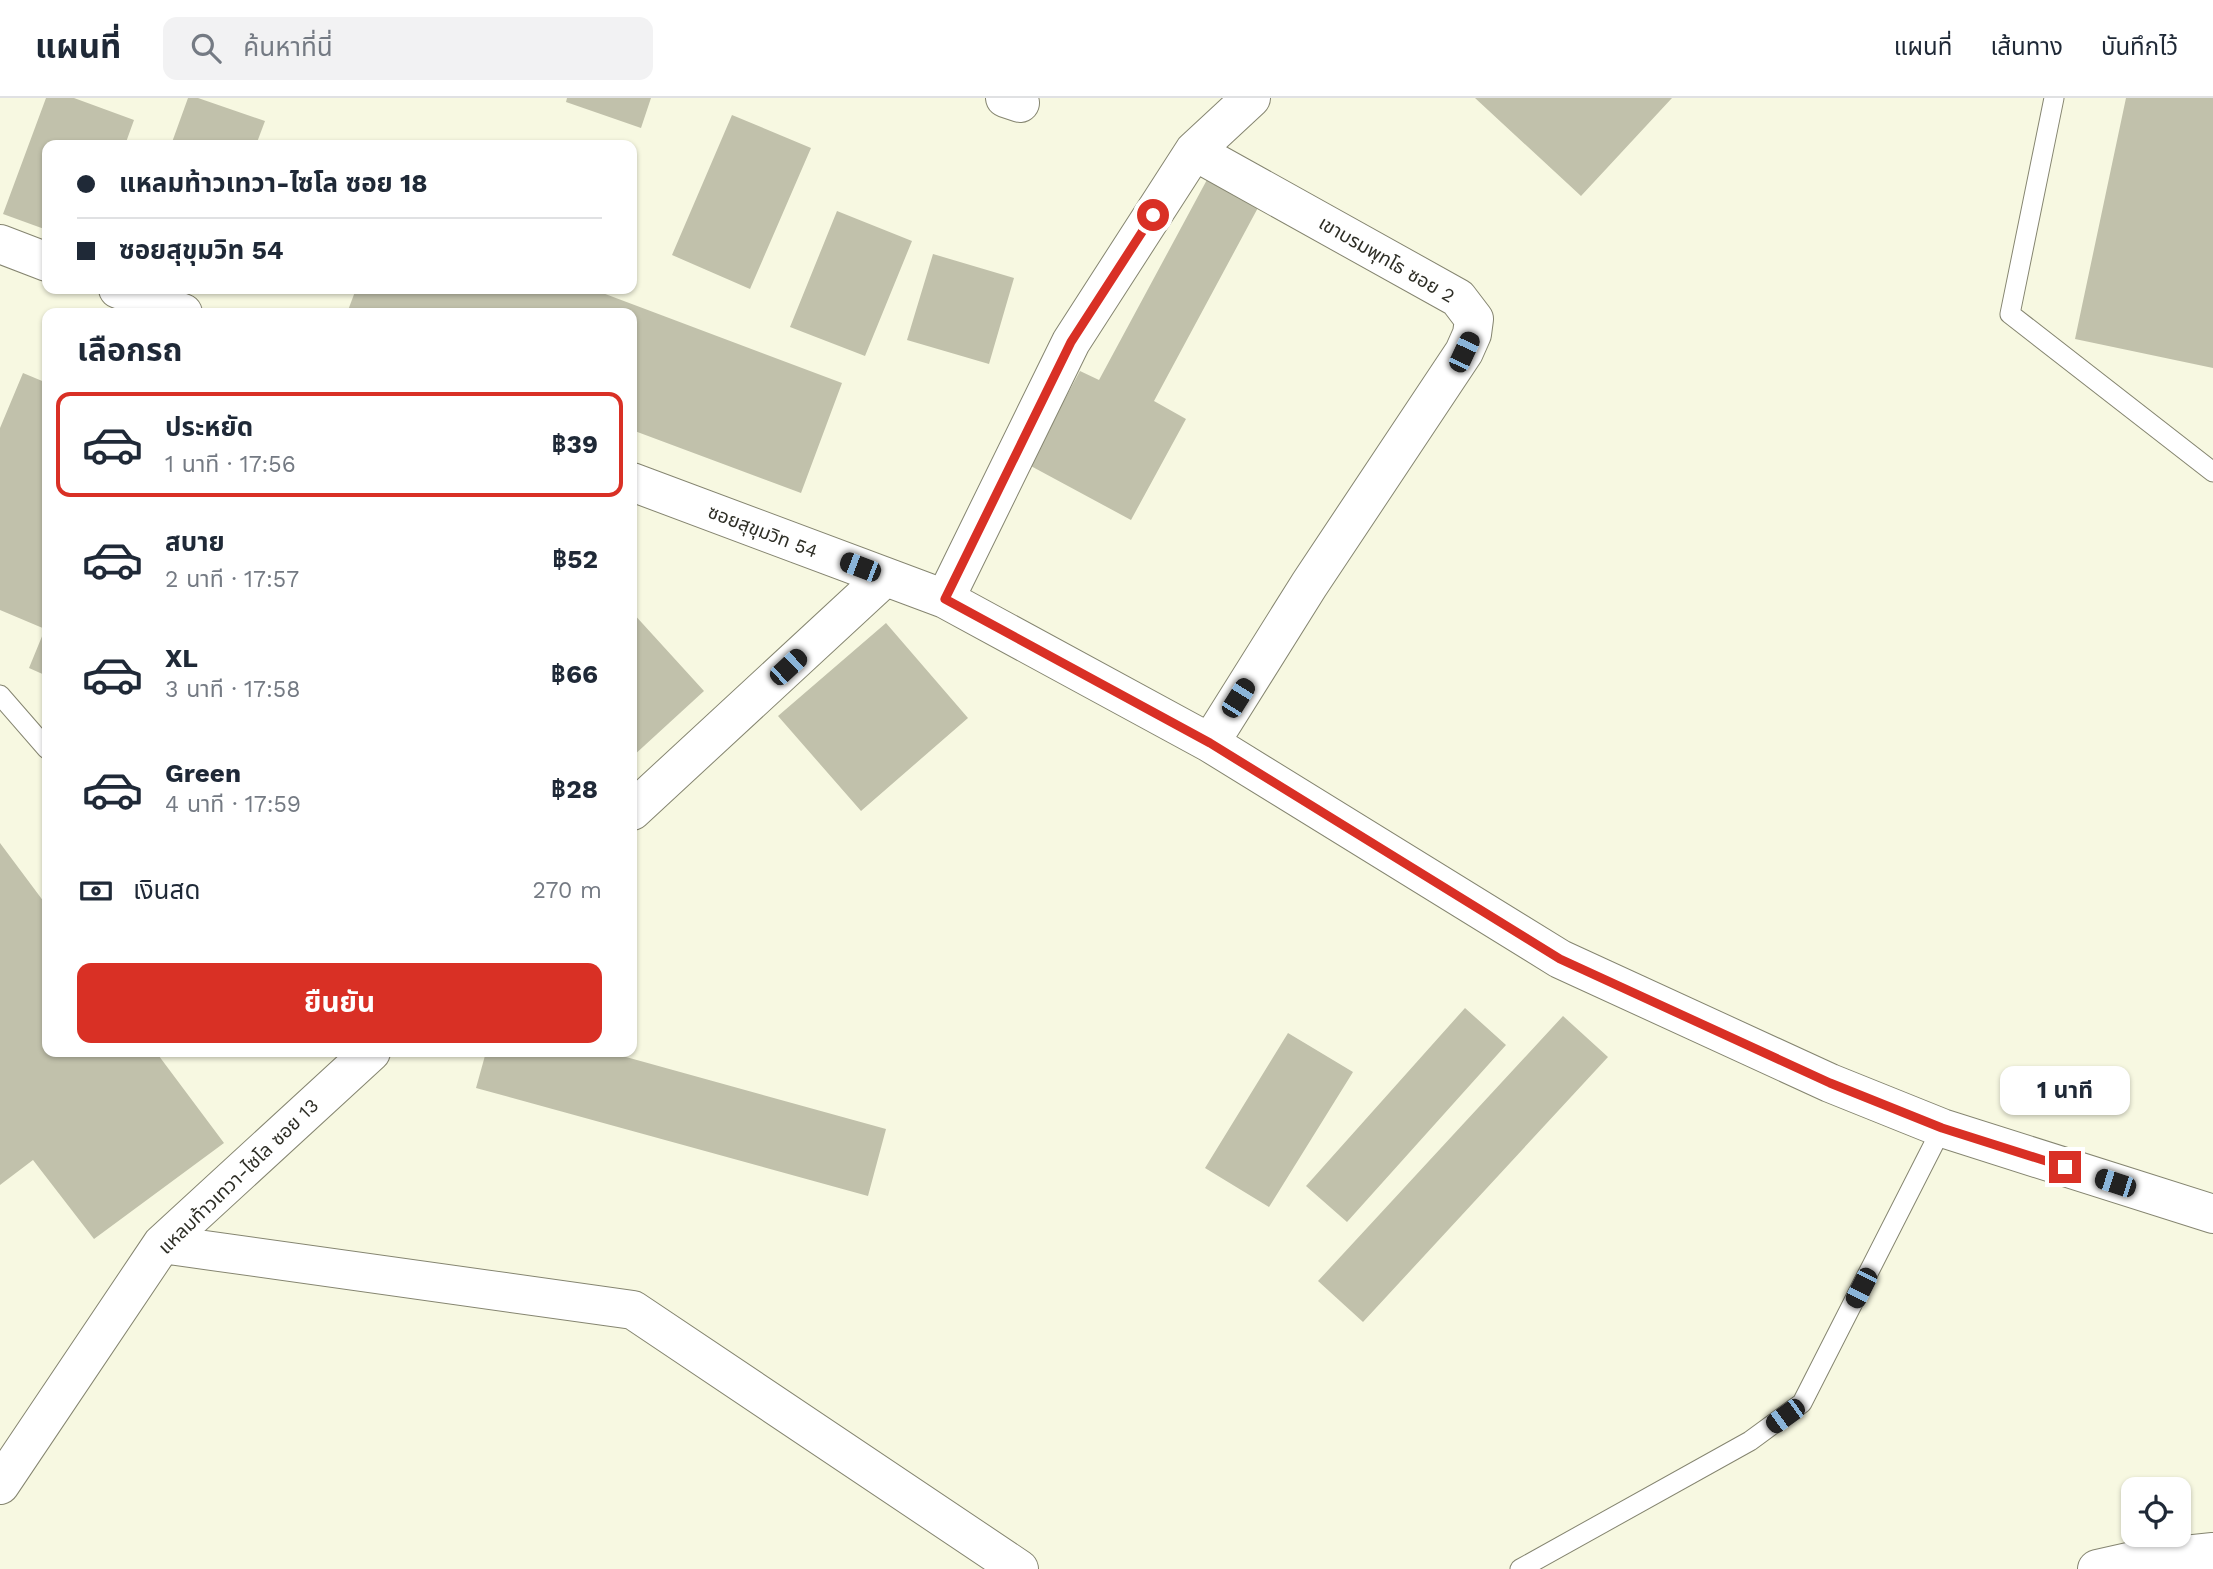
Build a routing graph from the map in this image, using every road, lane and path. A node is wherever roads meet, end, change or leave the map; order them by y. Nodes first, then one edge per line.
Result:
1 (1251, 98) edge
2 (2054, 98) edge
3 (1194, 151) junction
4 (0, 244) edge
5 (42, 260) edge
6 (132, 294) edge
7 (169, 308) edge
8 (2213, 472) edge
9 (637, 484) edge
10 (885, 577) junction
11 (945, 599) junction
12 (0, 695) edge
13 (42, 743) edge
14 (1210, 743) junction
15 (637, 806) edge
16 (366, 1057) edge
17 (1942, 1128) junction
18 (2213, 1214) edge
19 (162, 1244) junction
20 (0, 1485) edge
21 (2213, 1552) edge
22 (1019, 1569) edge
23 (1520, 1569) edge
24 (2096, 1569) edge

1 - 3 street
2 - 8 lane
3 - 11 street
3 - 14 street, เขาบรมพุทโธ ซอย 2
4 - 5 street
6 - 7 street
9 - 10 street, ซอยสุขุมวิท 54
10 - 11 street, ซอยสุขุมวิท 54
10 - 15 street
11 - 14 street, ซอยสุขุมวิท 54
12 - 13 lane
14 - 17 street, ซอยสุขุมวิท 54
16 - 19 street, แหลมท้าวเทวา-ไซโล ซอย 13
17 - 18 street, ซอยสุขุมวิท 54
17 - 23 lane
19 - 20 street, แหลมท้าวเทวา-ไซโล ซอย 13
19 - 22 street
21 - 24 street

